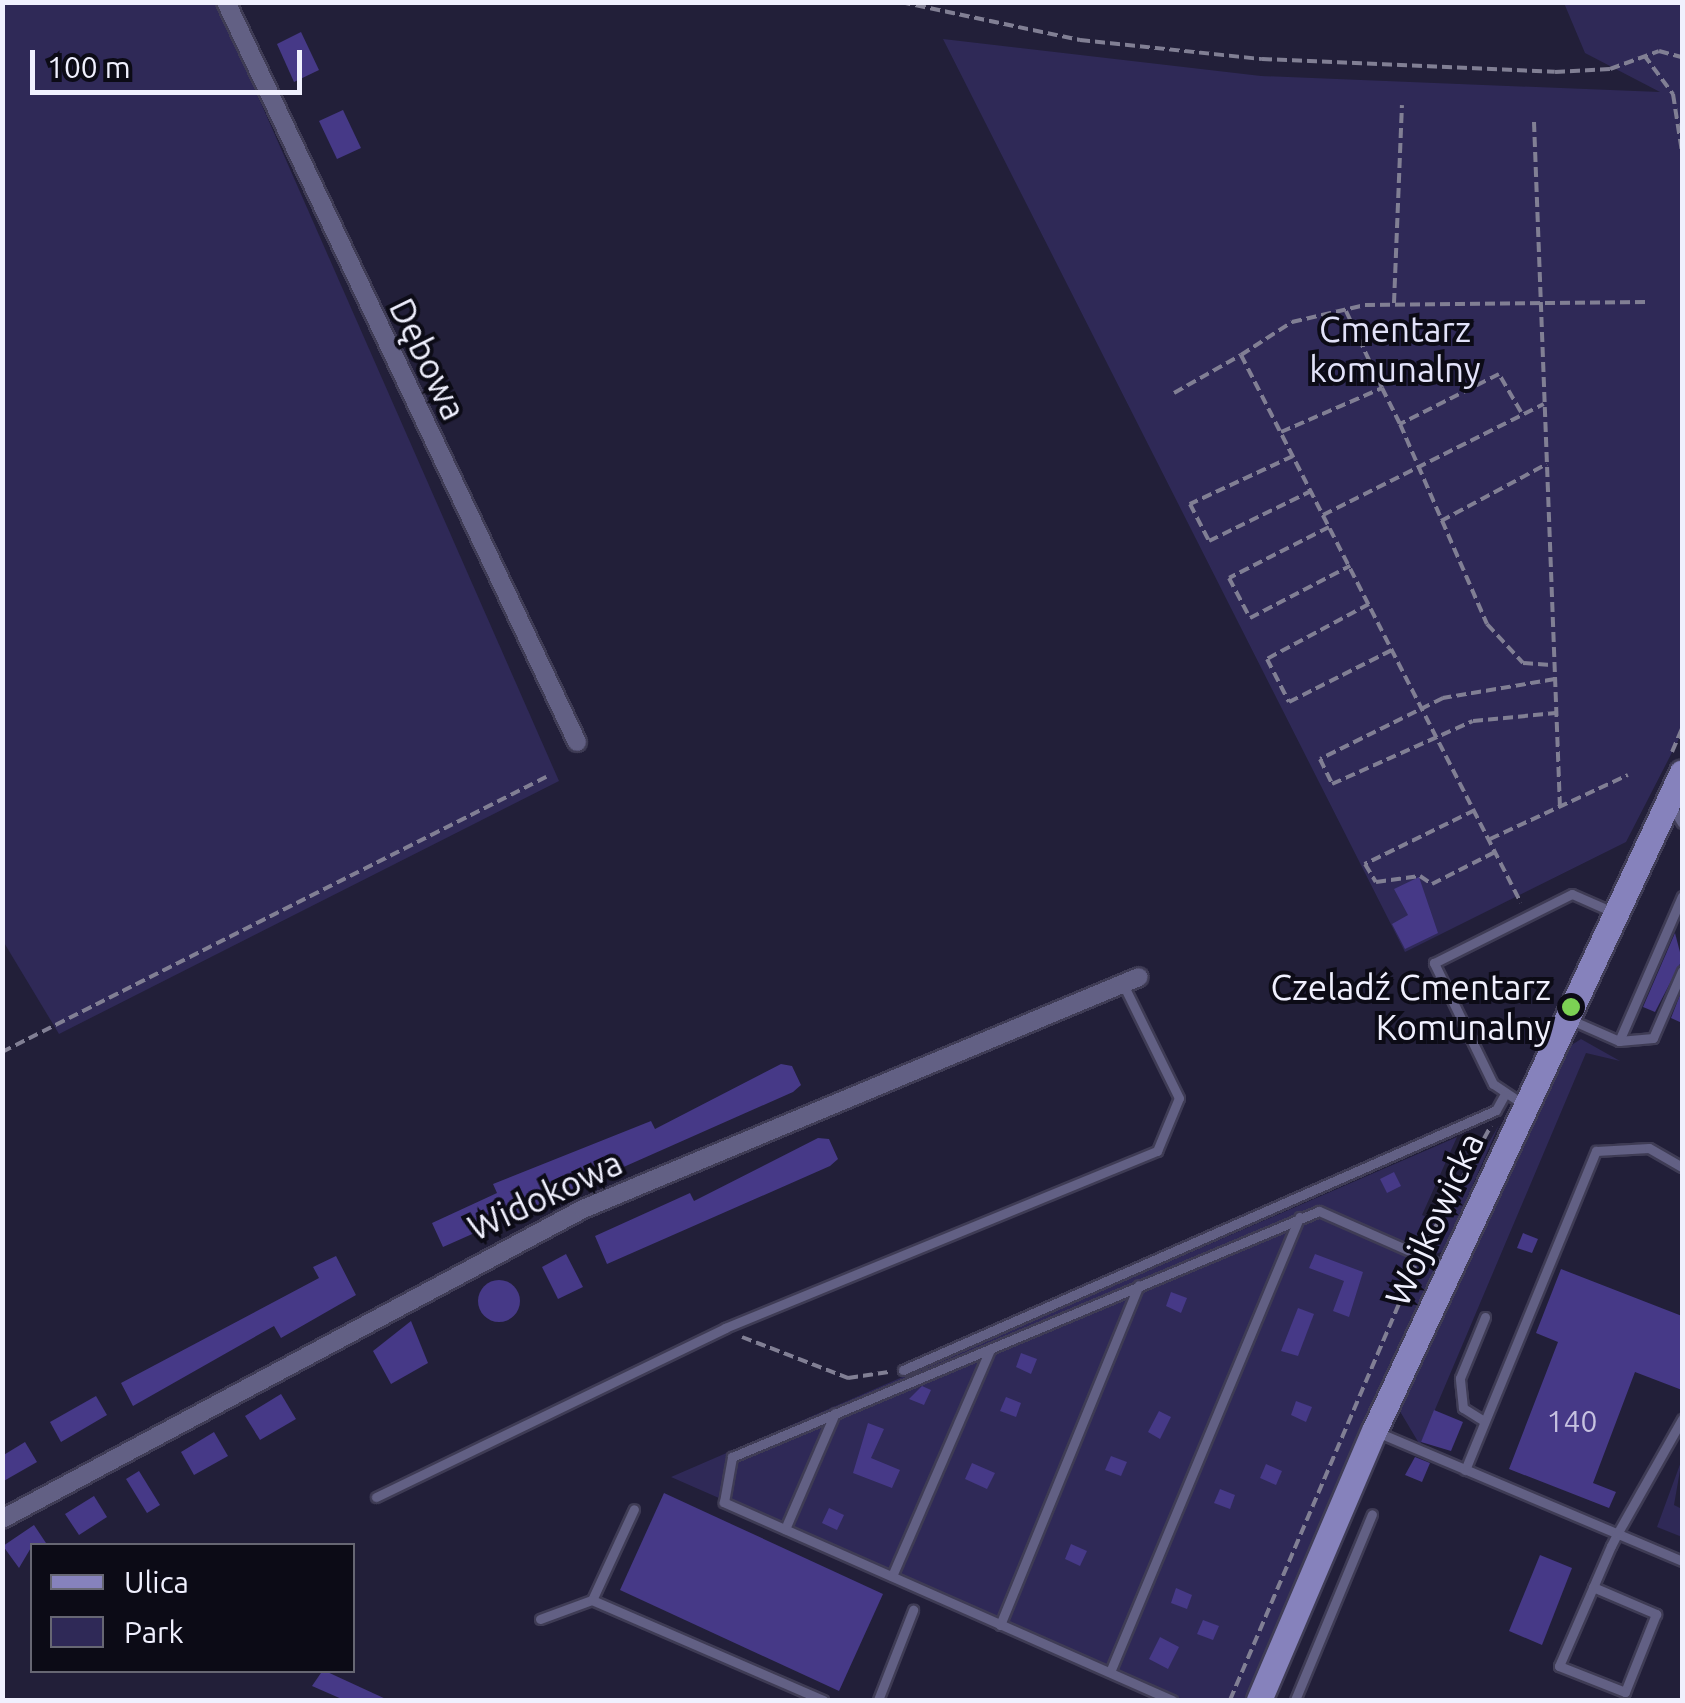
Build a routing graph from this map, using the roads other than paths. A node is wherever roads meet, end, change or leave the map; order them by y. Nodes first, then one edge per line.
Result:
1 (226, 2) edge
2 (577, 742) dead end
3 (1682, 772) edge
4 (1675, 812) edge
5 (1682, 896) edge
6 (1615, 914) junction
7 (1682, 971) edge
8 (1131, 980) joint
9 (1566, 1018) junction
10 (1619, 1042) junction
11 (1513, 1098) junction
12 (1682, 1168) edge
13 (1299, 1216) junction
14 (1450, 1268) junction
15 (1139, 1284) junction
16 (1485, 1317) dead end
17 (990, 1348) junction
18 (903, 1370) road end
19 (835, 1413) junction
20 (1682, 1419) edge
21 (1484, 1421) junction
22 (1374, 1431) junction
23 (1465, 1470) junction
24 (376, 1496) dead end
25 (634, 1509) dead end
26 (1372, 1514) dead end
27 (2, 1519) edge
28 (785, 1530) junction
29 (1616, 1534) junction
30 (1682, 1561) edge
31 (892, 1576) junction
32 (1593, 1587) junction
33 (592, 1600) junction
34 (913, 1610) dead end
35 (540, 1619) dead end
36 (1000, 1624) junction
37 (1110, 1672) junction
38 (823, 1700) edge
39 (878, 1700) edge
40 (1172, 1700) edge
41 (1259, 1700) edge
42 (1295, 1700) edge

1 - 2 street, Dębowa
3 - 4 street, Wojkowicka
4 - 6 street, Wojkowicka
5 - 10 lane
6 - 9 street, Wojkowicka
6 - 11 lane
7 - 10 lane
8 - 24 lane
8 - 27 street, Widokowa
9 - 10 lane
9 - 11 street, Wojkowicka
11 - 14 street, Wojkowicka
11 - 18 lane
12 - 21 lane
13 - 14 lane
13 - 15 lane
13 - 37 lane
14 - 22 street, Wojkowicka
15 - 17 lane
15 - 36 lane
16 - 21 lane
17 - 19 lane
17 - 31 lane
19 - 28 lane
19 - 28 lane
20 - 29 lane
21 - 23 lane
22 - 23 lane
22 - 41 street, Wojkowicka
23 - 29 lane
25 - 33 lane
26 - 42 lane
28 - 31 lane
29 - 30 lane
29 - 32 lane
31 - 36 lane
32 - 32 lane
33 - 35 lane
33 - 38 lane
34 - 39 lane
36 - 37 lane
37 - 40 lane

